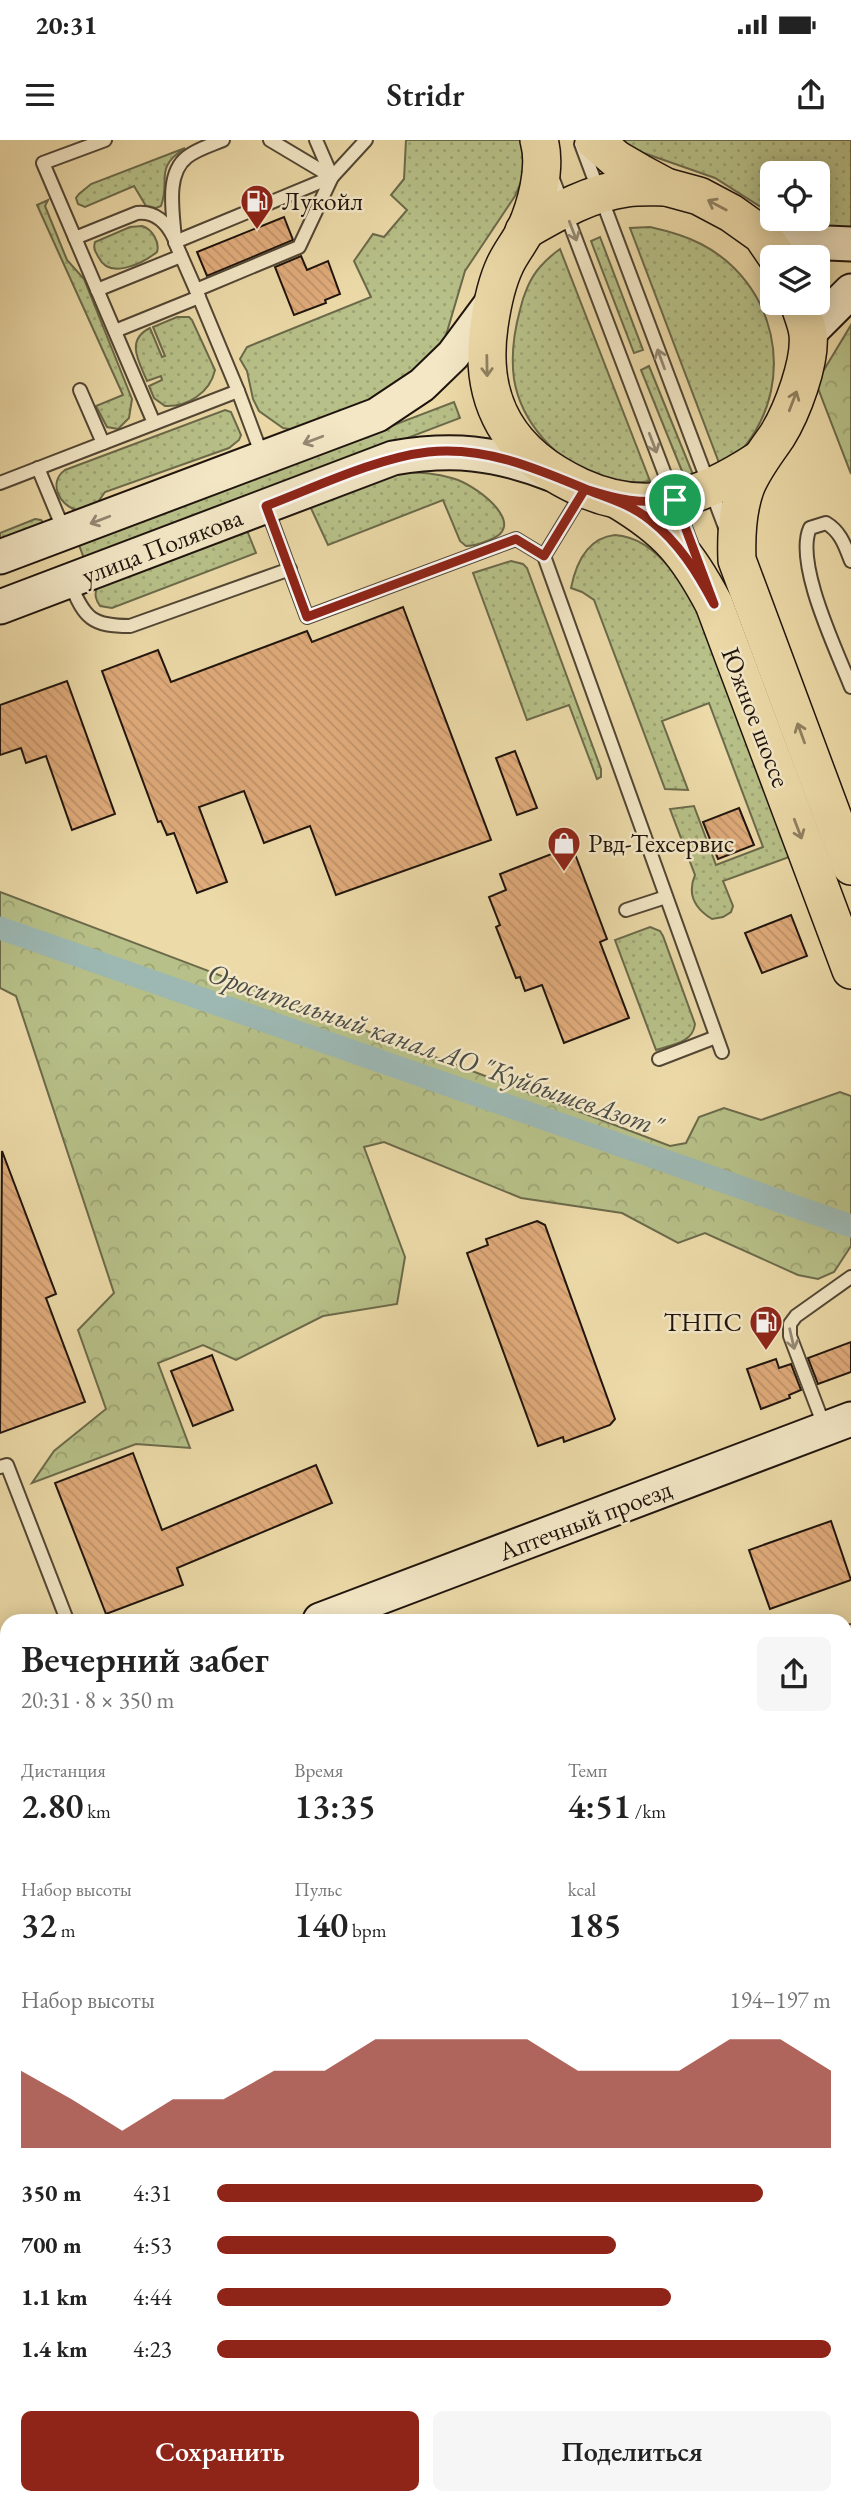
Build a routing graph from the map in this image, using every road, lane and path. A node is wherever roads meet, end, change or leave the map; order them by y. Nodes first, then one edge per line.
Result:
1 (105, 140) edge
2 (223, 140) edge
3 (270, 140) edge
4 (316, 140) edge
5 (366, 140) edge
6 (580, 140) edge
7 (594, 140) edge
8 (540, 142) edge
9 (332, 177) junction
10 (666, 187) junction
11 (600, 194) junction
12 (564, 208) junction
13 (524, 231) junction
14 (75, 238) junction
15 (175, 242) junction
16 (851, 244) edge
17 (768, 245) edge
18 (778, 245) edge
19 (181, 256) junction
20 (97, 290) junction
21 (851, 291) edge
22 (198, 294) junction
23 (493, 301) junction
24 (804, 319) edge
25 (115, 331) junction
26 (80, 390) dead end
27 (238, 391) junction
28 (154, 423) junction
29 (103, 443) junction
30 (263, 458) junction
31 (759, 460) junction
32 (38, 468) junction
33 (0, 482) edge
34 (710, 488) junction
35 (588, 489) junction
36 (675, 500) junction
37 (266, 506) junction
38 (65, 533) junction
39 (30, 546) junction
40 (544, 556) junction
41 (0, 558) edge
42 (737, 560) junction
43 (851, 561) edge
44 (290, 569) junction
45 (57, 585) junction
46 (714, 604) junction
47 (0, 607) edge
48 (851, 687) edge
49 (851, 866) edge
50 (666, 897) junction
51 (626, 910) dead end
52 (851, 970) edge
53 (716, 1037) junction
54 (722, 1052) dead end
55 (659, 1059) dead end
56 (851, 1277) edge
57 (838, 1424) edge
58 (0, 1467) edge
59 (65, 1614) edge
60 (336, 1614) edge

1 - 14 lane
2 - 15 lane
3 - 9 lane
4 - 9 lane
5 - 9 lane
6 - 11 lane
7 - 10 main road
8 - 12 lane
8 - 13 main road, Южное шоссе
9 - 15 lane
9 - 22 lane
10 - 11 main road
17 -> 10 main road
11 - 12 main road
34 -> 11 lane
12 - 13 main road
12 -> 36 lane
13 - 23 main road, Южное шоссе
14 - 15 lane
14 - 20 lane
15 - 19 lane
16 - 18 main road
19 - 20 lane
19 - 22 lane
20 - 25 lane
21 - 24 main road
22 - 25 lane
22 - 27 lane
23 -> 30 main road, улица Полякова
23 -> 35 main road, Южное шоссе
31 -> 24 main road, Южное шоссе
25 - 28 lane
26 - 29 lane
27 - 28 lane
27 - 30 lane
28 - 29 lane
29 - 32 lane
30 -> 38 main road, улица Полякова
31 - 34 main road, Южное шоссе
31 - 42 main road, Южное шоссе
32 - 33 lane
32 - 38 lane
34 - 36 main road, Южное шоссе
34 - 42 lane
35 - 36 main road, Южное шоссе
35 - 37 main road, улица Полякова
35 - 40 lane
35 - 46 main road, Южное шоссе
36 - 46 lane
37 - 44 lane
37 - 45 main road, улица Полякова
38 - 39 main road, улица Полякова
39 - 41 main road, улица Полякова
39 - 45 main road
40 - 44 lane
40 - 50 lane
49 -> 42 main road, Южное шоссе
43 - 48 lane
44 - 45 lane
45 - 47 main road, улица Полякова
46 -> 52 main road, Южное шоссе
50 - 51 lane
50 - 53 lane
53 - 54 lane
53 - 55 lane
56 -> 57 lane
57 - 60 main road, Аптечный проезд
58 - 59 lane

